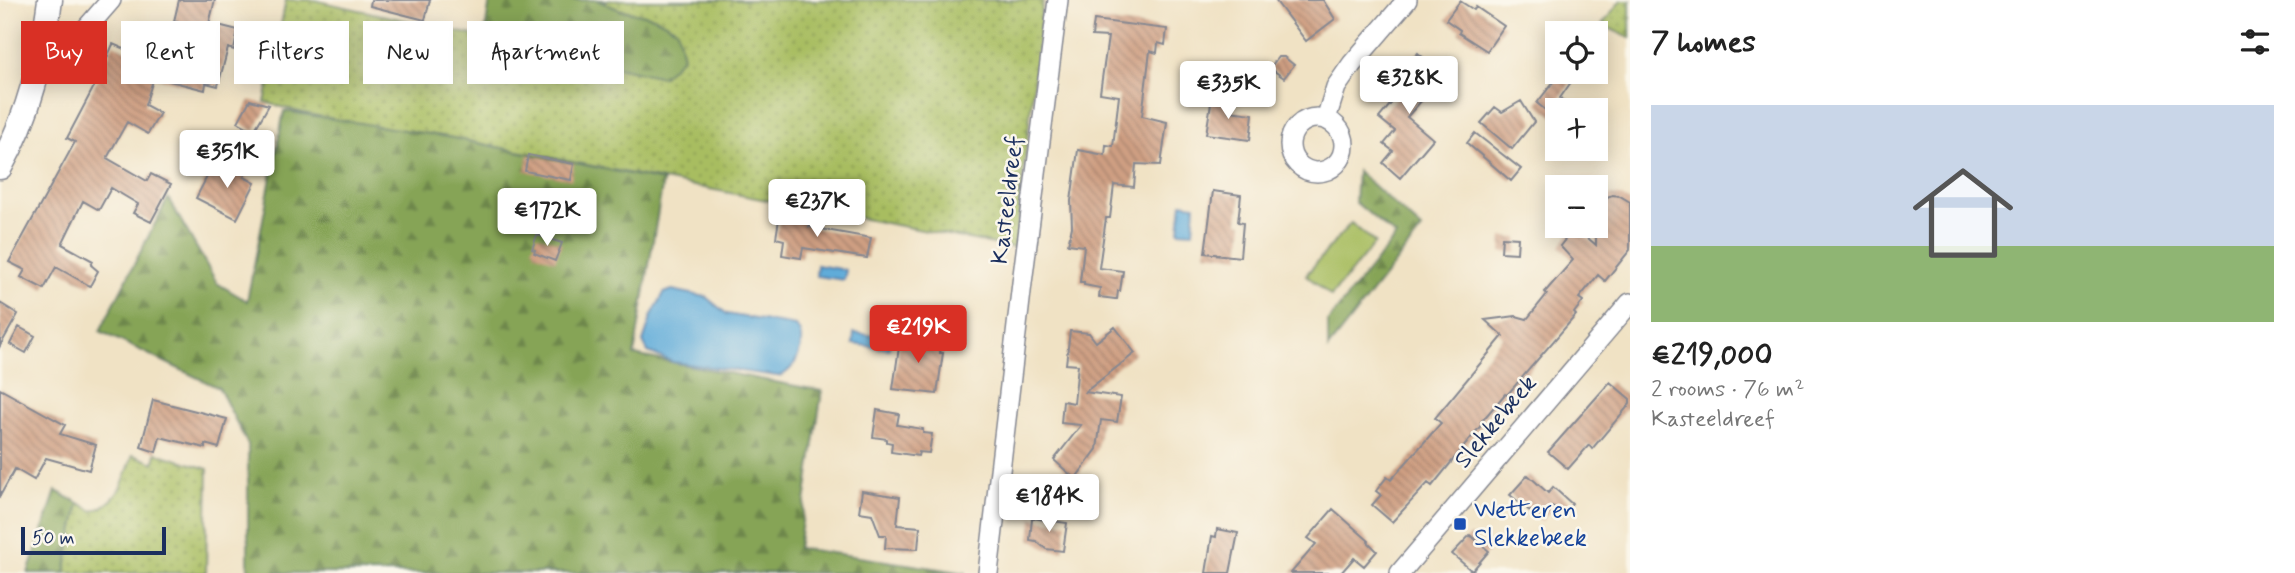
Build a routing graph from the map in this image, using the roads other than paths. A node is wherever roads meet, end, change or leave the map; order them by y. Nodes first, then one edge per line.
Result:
1 (50, 0) edge
2 (111, 0) edge
3 (1058, 0) edge
4 (1406, 0) edge
5 (47, 21) edge
6 (93, 21) edge
7 (34, 84) edge
8 (1326, 119) dead end
9 (0, 167) edge
10 (1630, 303) edge
11 (1410, 569) edge
12 (988, 573) edge

1 - 5 street
2 - 6 street
3 - 12 street, Kasteeldreef
4 - 8 street
7 - 9 street
10 - 11 street, Slekkebeek

